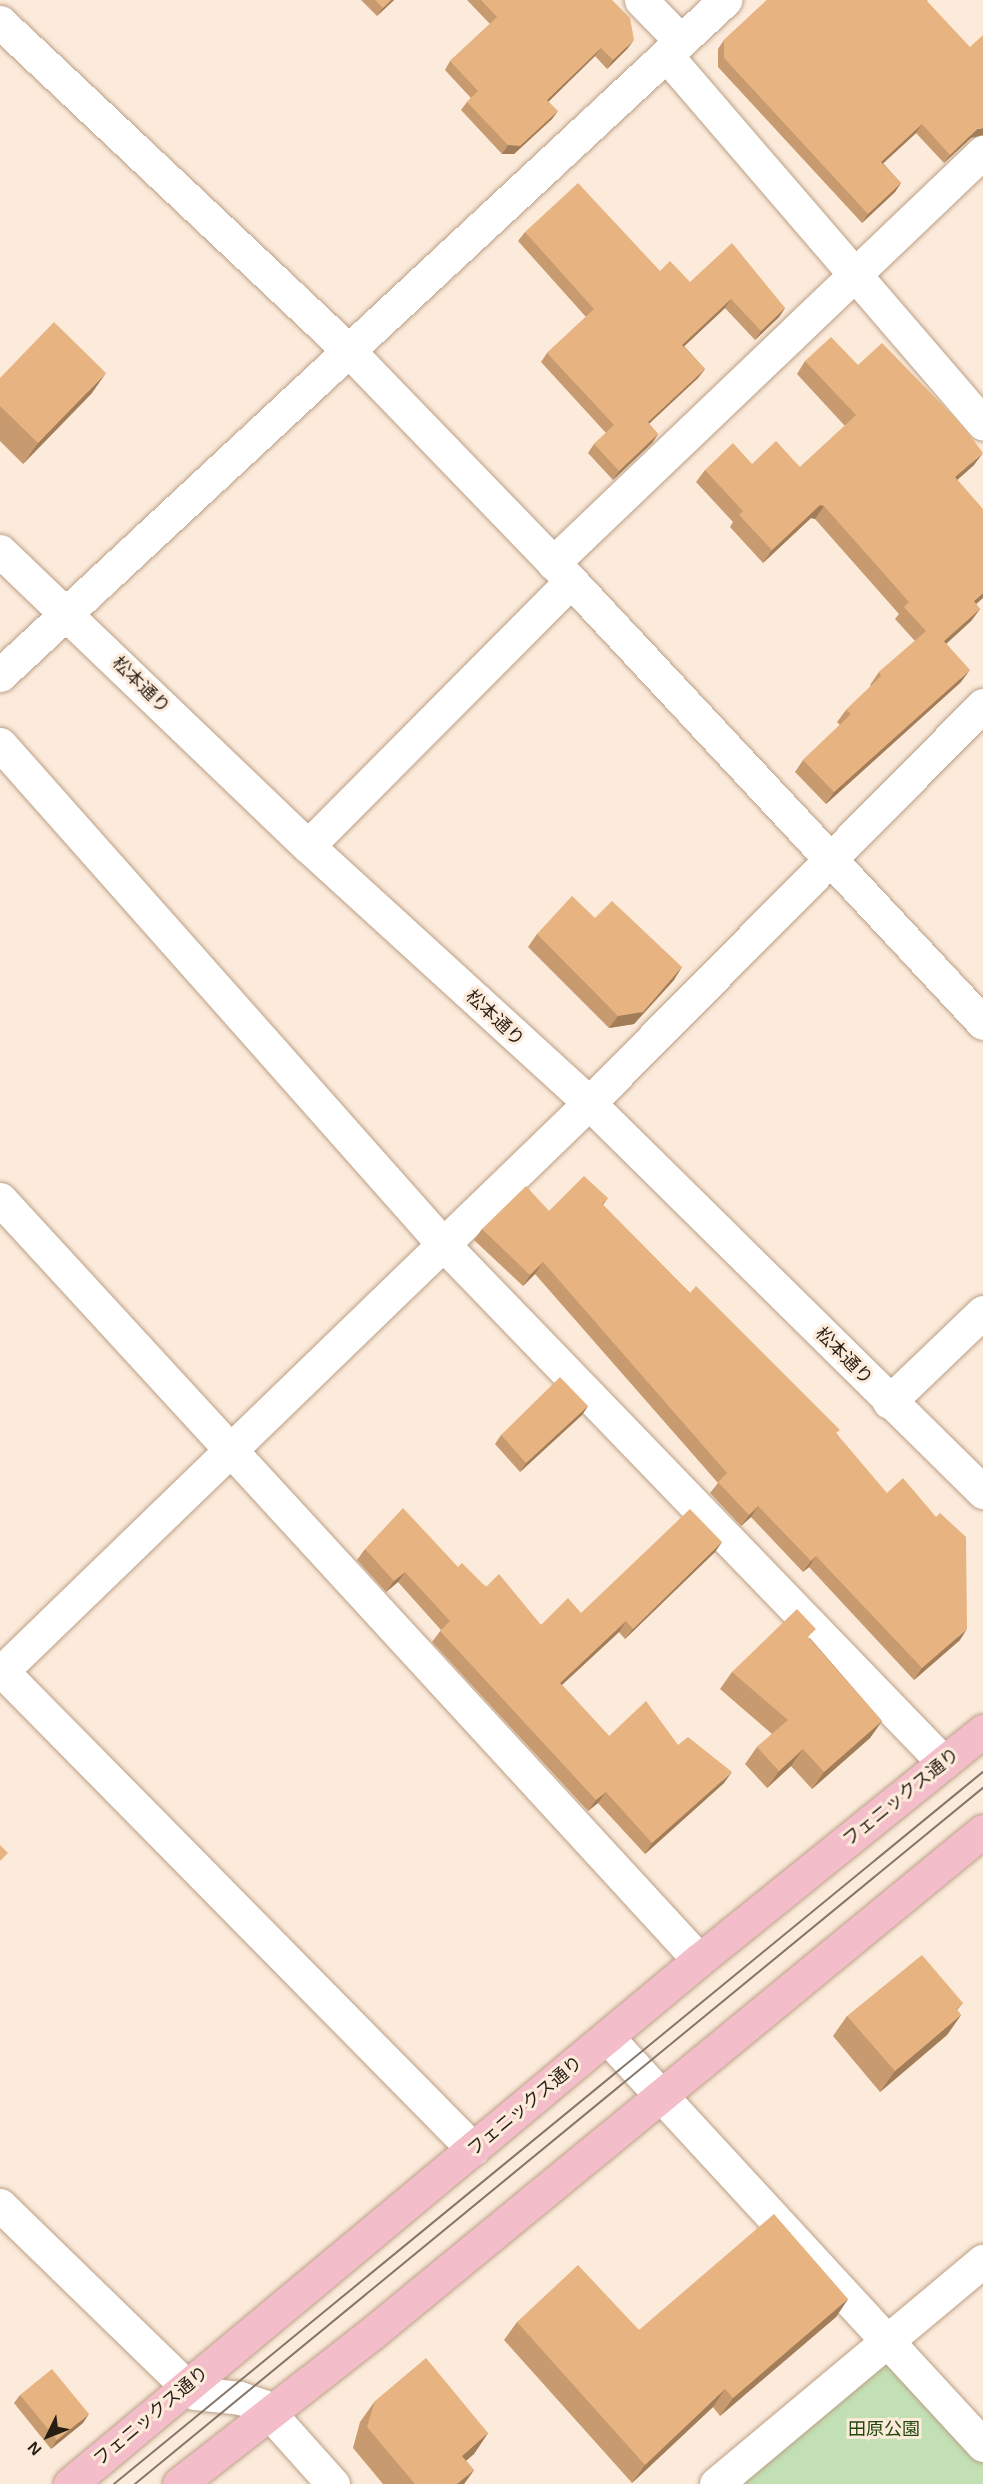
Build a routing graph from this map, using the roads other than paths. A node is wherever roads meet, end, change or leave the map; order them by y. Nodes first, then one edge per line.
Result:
1 (641, 0) edge
2 (725, 0) edge
3 (0, 22) edge
4 (674, 48) junction
5 (983, 152) edge
6 (856, 273) junction
7 (350, 352) junction
8 (983, 424) edge
9 (0, 551) edge
10 (562, 572) junction
11 (65, 613) junction
12 (0, 675) edge
13 (983, 705) edge
14 (0, 744) edge
15 (308, 846) junction
16 (831, 860) junction
17 (983, 1023) edge
18 (589, 1103) junction
19 (0, 1199) edge
20 (443, 1244) junction
21 (983, 1312) edge
22 (889, 1402) junction
23 (230, 1451) junction
24 (983, 1492) edge
25 (1, 1671) edge
26 (983, 1731) edge
27 (944, 1763) junction
28 (983, 1832) edge
29 (699, 1960) junction
30 (608, 2037) junction
31 (661, 2094) junction
32 (473, 2149) junction
33 (0, 2205) edge
34 (983, 2261) edge
35 (888, 2337) junction
36 (186, 2386) junction
37 (271, 2412) junction
38 (983, 2445) edge
39 (70, 2484) edge
40 (179, 2484) edge
41 (333, 2484) edge
42 (716, 2484) edge

1 - 4 street
2 - 4 street
3 - 7 street
4 - 6 street
4 - 7 street
5 - 6 street
6 - 8 street
6 - 10 street
7 - 10 street
7 - 11 street
9 - 11 street, 松本通り
10 - 15 street
10 - 16 street
11 - 12 street
11 - 15 street, 松本通り
13 - 16 street
14 - 20 street
15 - 18 street, 松本通り
16 - 17 street
16 - 18 street
18 - 20 street
18 - 22 street, 松本通り
19 - 23 street
20 - 23 street
20 - 27 street
21 - 22 street
22 - 24 street, 松本通り
23 - 25 street
23 - 29 street
25 - 32 street
26 - 27 main road, フェニックス通り
27 - 29 main road, フェニックス通り
28 - 31 main road
29 - 30 main road, フェニックス通り
30 - 31 street
30 - 32 main road, フェニックス通り
31 - 35 street
31 - 37 main road
32 - 36 main road, フェニックス通り
33 - 36 street
34 - 35 street
35 - 38 street
35 - 42 street
36 - 37 street
36 - 39 main road, フェニックス通り
37 - 40 main road
37 - 41 street

